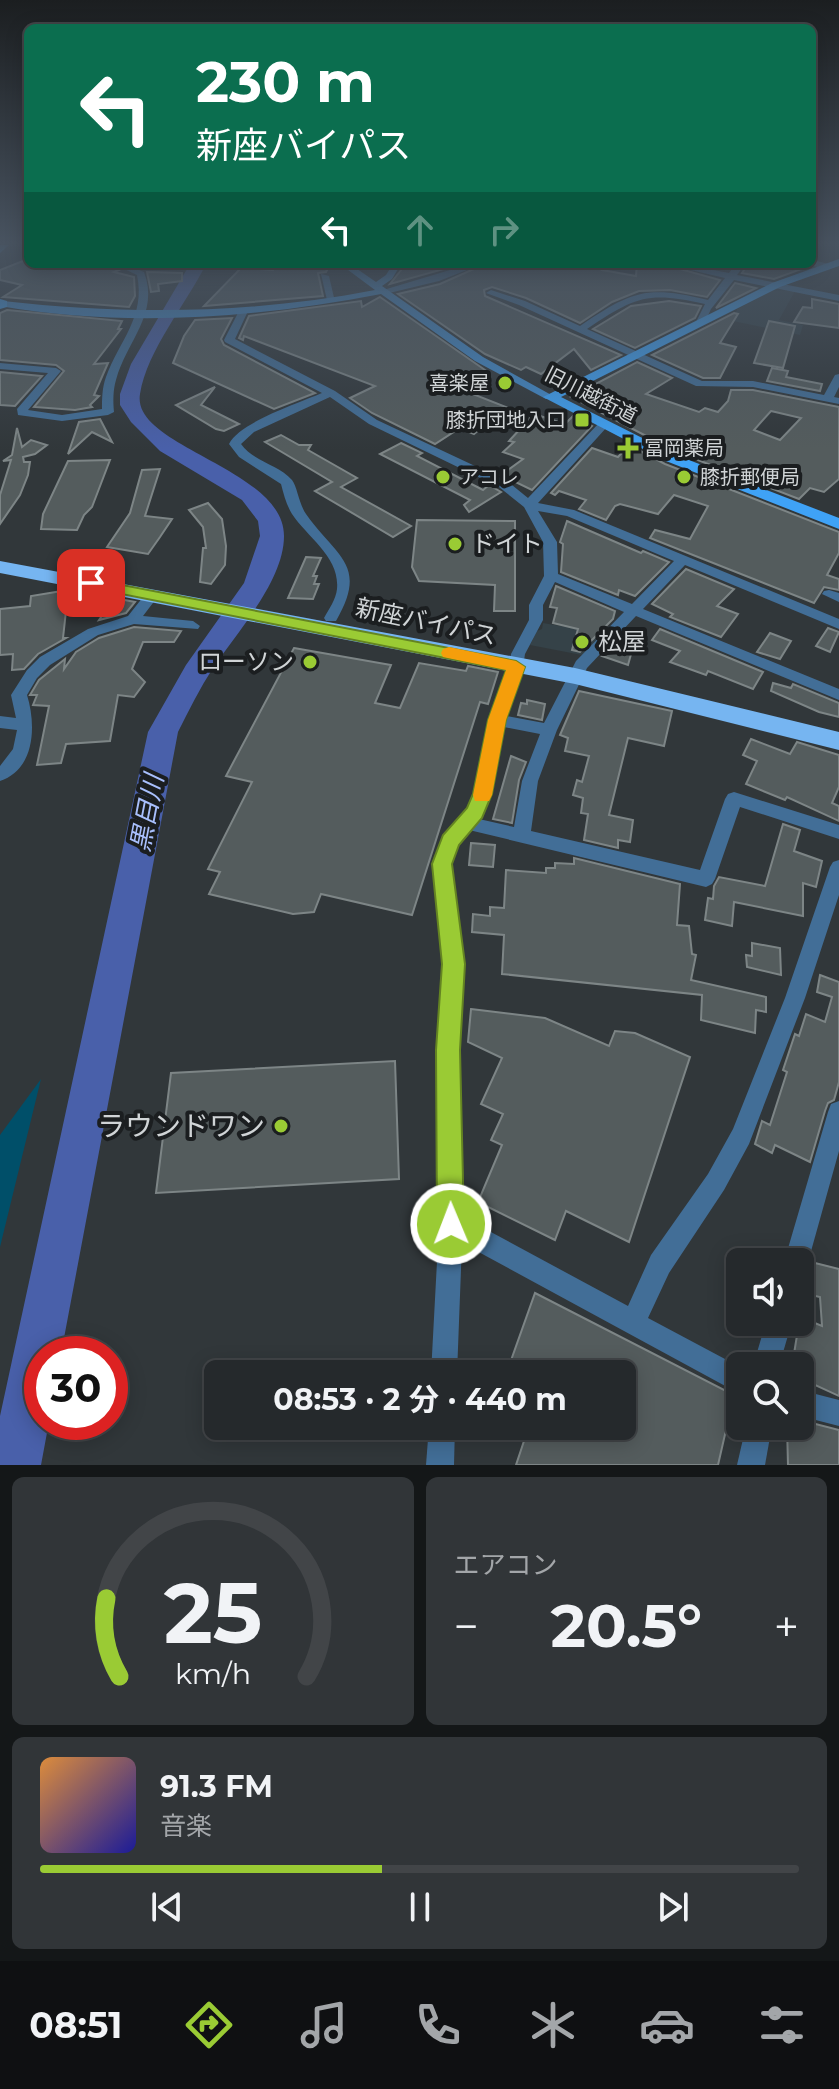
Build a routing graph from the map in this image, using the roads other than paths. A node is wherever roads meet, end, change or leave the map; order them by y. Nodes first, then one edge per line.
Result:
1 (144, 313) edge
2 (242, 313) edge
3 (416, 313) edge
4 (542, 313) edge
5 (608, 313) edge
6 (706, 313) edge
7 (718, 313) edge
8 (701, 322) junction
9 (581, 329) junction
10 (636, 354) junction
11 (0, 362) edge
12 (839, 377) edge
13 (331, 393) junction
14 (550, 397) junction
15 (833, 400) edge
16 (603, 425) junction
17 (529, 505) junction
18 (839, 524) edge
19 (0, 557) edge
20 (683, 559) junction
21 (0, 567) edge
22 (551, 576) junction
23 (152, 595) junction
24 (211, 601) junction
25 (635, 610) junction
26 (273, 612) junction
27 (331, 618) junction
28 (133, 619) junction
29 (839, 624) edge
30 (193, 626) dead end
31 (517, 660) junction
32 (578, 671) junction
33 (839, 695) edge
34 (497, 720) junction
35 (0, 722) edge
36 (27, 725) junction
37 (839, 729) edge
38 (549, 730) junction
39 (839, 741) edge
40 (0, 775) edge
41 (467, 823) junction
42 (839, 832) edge
43 (521, 836) junction
44 (839, 867) edge
45 (839, 1112) edge
46 (451, 1224) junction
47 (800, 1248) edge
48 (633, 1323) junction
49 (445, 1360) edge
50 (726, 1373) edge
51 (814, 1407) edge
52 (839, 1413) edge
53 (441, 1440) edge
54 (756, 1440) edge
55 (440, 1465) edge
56 (751, 1465) edge

1 - 11 street
2 - 13 street
3 - 14 street, 旧川越街道
4 - 9 street
5 - 9 street
6 - 8 street
7 - 8 main road
8 - 10 main road
9 - 10 street
10 - 14 main road
10 - 15 street
12 - 15 street
13 - 17 street
13 - 27 street
14 - 16 main road, 旧川越街道
16 - 17 street
16 - 18 main road, 旧川越街道
17 - 20 street
17 - 22 street
19 - 24 highway, 新座バイパス
20 - 25 street
20 - 29 street
21 - 23 highway, 新座バイパス
22 - 25 street
22 - 31 street
23 - 24 highway, 新座バイパス
23 - 28 street
24 - 26 highway, 新座バイパス
25 - 32 street
25 - 33 street
26 - 27 highway, 新座バイパス
26 - 31 highway, 新座バイパス
27 - 31 highway, 新座バイパス
28 - 30 street
28 - 36 street
31 - 32 highway, 新座バイパス
31 - 34 street
32 - 37 highway, 新座バイパス
32 - 38 street
32 - 39 highway, 新座バイパス
34 - 38 street
34 - 41 street
35 - 36 street
36 - 40 street
38 - 43 street
41 - 43 street
41 - 46 street
42 - 43 street
44 - 48 street
45 - 47 street
46 - 48 street
46 - 49 street
48 - 50 street
51 - 52 street
53 - 55 street
54 - 56 street

